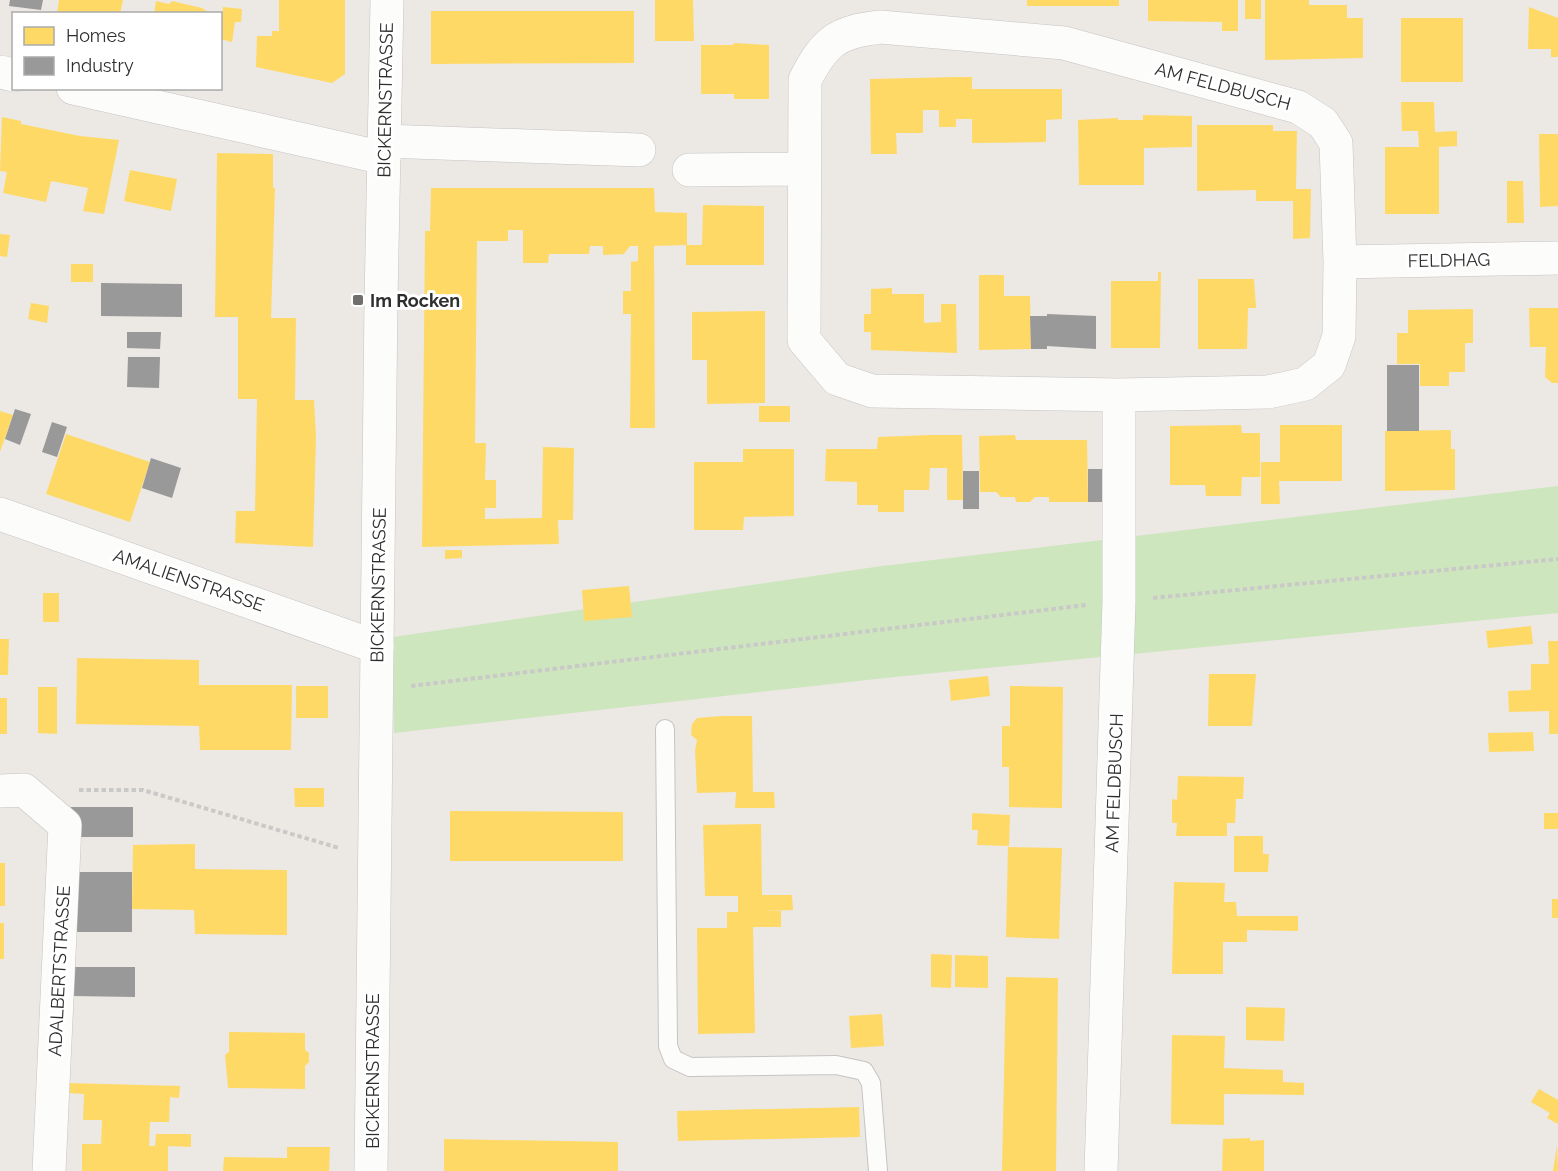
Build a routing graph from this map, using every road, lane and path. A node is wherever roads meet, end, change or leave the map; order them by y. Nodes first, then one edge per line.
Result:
1 (387, 0) edge
2 (83, 90) edge
3 (384, 150) junction
4 (639, 150) dead end
5 (804, 169) junction
6 (689, 171) dead end
7 (1558, 258) edge
8 (1340, 262) junction
9 (1119, 396) junction
10 (0, 514) edge
11 (1558, 559) edge
12 (1119, 601) junction
13 (377, 647) junction
14 (377, 690) junction
15 (665, 729) dead end
16 (12, 791) edge
17 (374, 858) junction
18 (50, 1171) edge
19 (371, 1171) edge
20 (878, 1171) edge
21 (1101, 1171) edge

1 - 3 street, BICKERNSTRASSE
2 - 3 street
3 - 4 street
3 - 13 street, BICKERNSTRASSE
5 - 6 street
5 - 8 street, AM FELDBUSCH
5 - 9 street, AM FELDBUSCH
7 - 8 street, FELDHAG
8 - 9 street, AM FELDBUSCH
9 - 12 street, AM FELDBUSCH
10 - 13 street, AMALIENSTRASSE
11 - 12 path
12 - 14 path
12 - 21 street, AM FELDBUSCH
13 - 14 street, BICKERNSTRASSE
14 - 17 street, BICKERNSTRASSE
15 - 20 lane
16 - 17 path
16 - 18 street, ADALBERTSTRASSE
17 - 19 street, BICKERNSTRASSE

